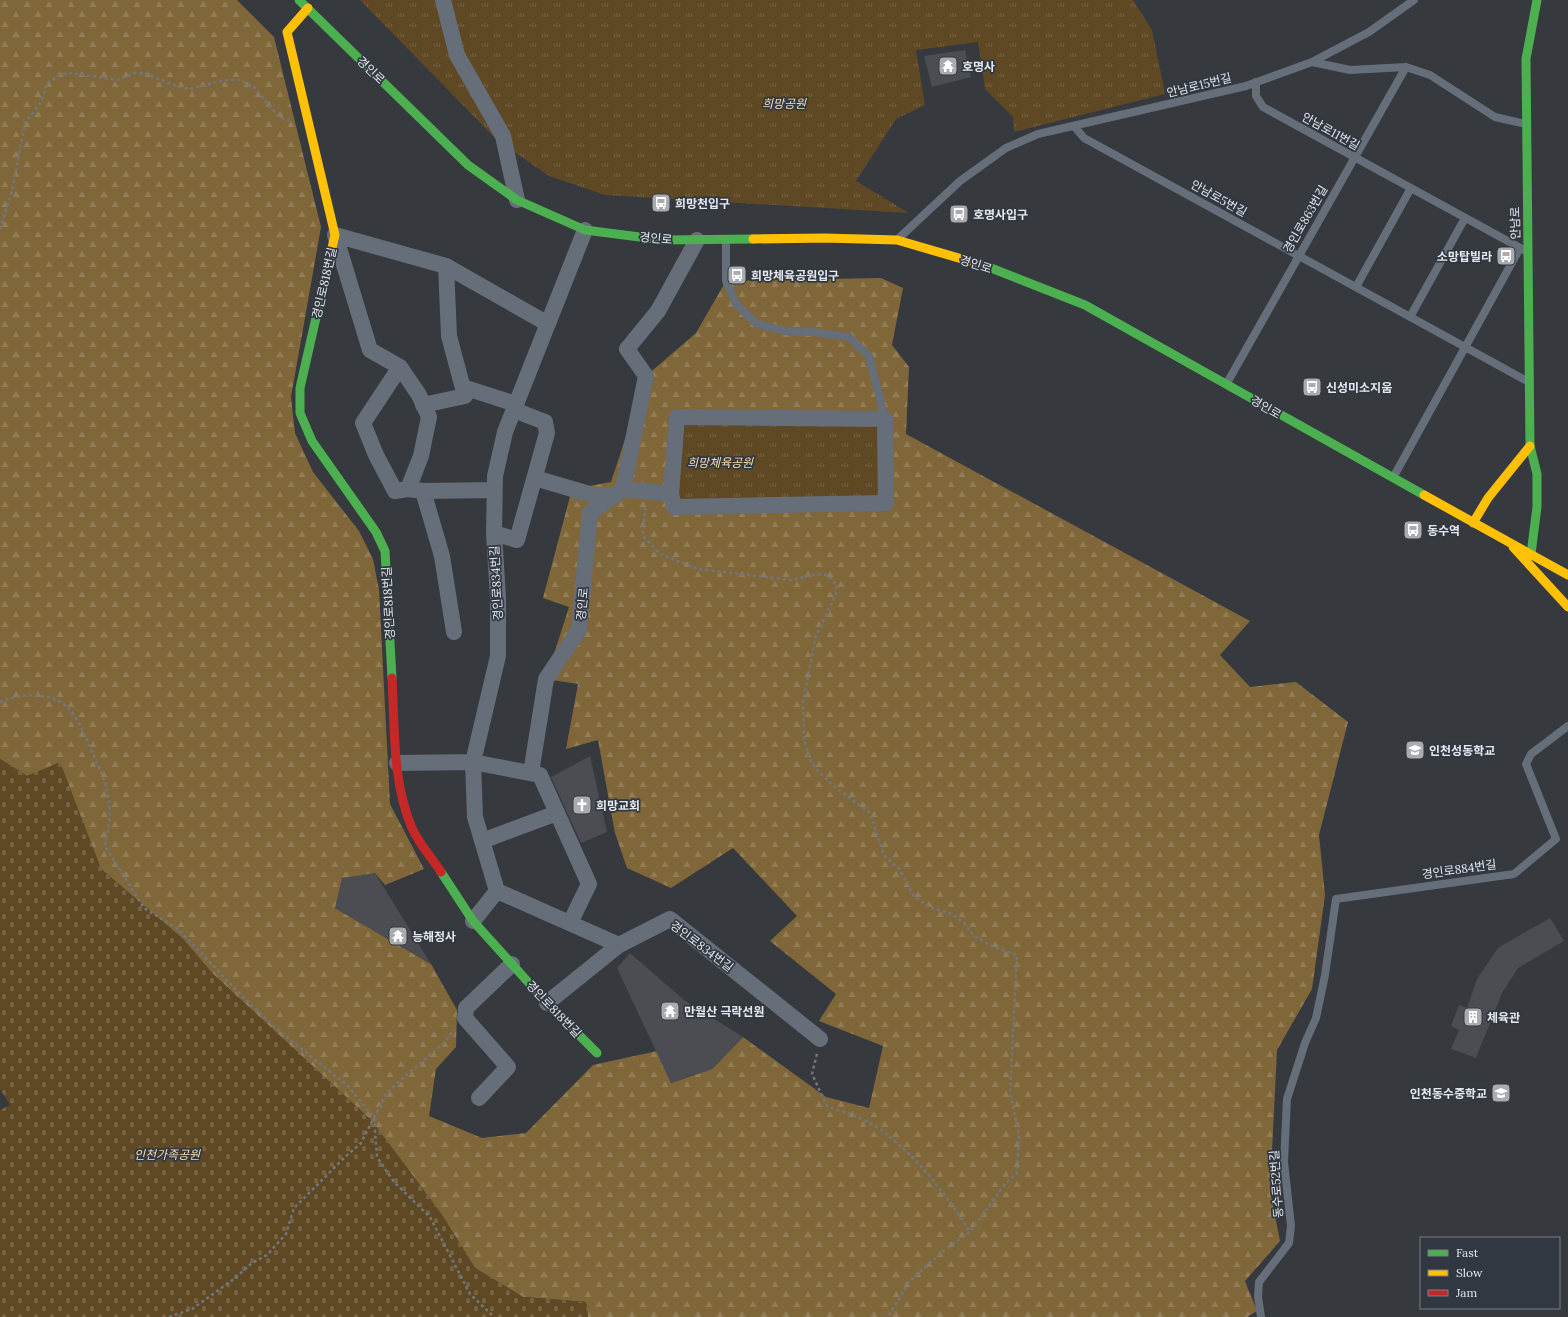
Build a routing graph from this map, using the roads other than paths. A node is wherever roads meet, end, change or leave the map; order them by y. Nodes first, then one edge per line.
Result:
1 (299, 0) edge
2 (443, 0) edge
3 (1414, 0) edge
4 (1537, 0) edge
5 (308, 8) junction
6 (1312, 62) junction
7 (1406, 67) junction
8 (1256, 82) junction
9 (1526, 124) junction
10 (1074, 126) junction
11 (1354, 157) junction
12 (1411, 188) junction
13 (517, 200) junction
14 (1465, 218) junction
15 (585, 230) junction
16 (336, 235) junction
17 (726, 239) junction
18 (697, 240) junction
19 (897, 240) junction
20 (1524, 250) junction
21 (1299, 255) junction
22 (446, 266) junction
23 (1356, 287) junction
24 (1410, 317) junction
25 (548, 324) junction
26 (1465, 347) junction
27 (400, 367) junction
28 (1529, 382) junction
29 (1226, 384) junction
30 (463, 387) junction
31 (423, 405) junction
32 (515, 407) junction
33 (885, 420) junction
34 (1530, 446) junction
35 (535, 478) junction
36 (1393, 478) junction
37 (416, 490) junction
38 (494, 490) junction
39 (619, 492) junction
40 (670, 494) junction
41 (1473, 523) junction
42 (494, 533) junction
43 (1508, 542) junction
44 (1531, 554) junction
45 (1568, 575) edge
46 (1568, 607) edge
47 (454, 632) dead end
48 (1568, 726) edge
49 (473, 762) junction
50 (397, 763) junction
51 (531, 773) junction
52 (557, 813) junction
53 (482, 841) junction
54 (497, 891) junction
55 (473, 921) junction
56 (570, 923) junction
57 (619, 944) junction
58 (512, 964) junction
59 (547, 1003) junction
60 (1316, 1018) joint
61 (820, 1039) road end
62 (597, 1053) dead end
63 (479, 1098) dead end
64 (1261, 1317) edge

1 - 5 street, 경인로
2 - 13 street
3 - 6 lane
4 - 9 street, 안남로
5 - 13 street, 경인로
5 - 16 street, 경인로818번길
6 - 7 lane
6 - 8 lane, 안남로15번길
7 - 9 lane
7 - 11 lane, 경인로863번길
8 - 10 lane, 안남로15번길
8 - 11 lane, 안남로11번길
9 - 20 street, 안남로
10 - 19 lane, 안남로15번길
10 - 21 lane, 안남로5번길
11 - 12 lane, 안남로11번길
11 - 21 lane, 경인로863번길
12 - 14 lane, 안남로11번길
12 - 23 lane
13 - 15 street, 경인로
14 - 20 lane, 안남로11번길
14 - 24 lane
15 - 18 street, 경인로
15 - 25 street, 경인로834번길
16 - 22 street, 경인로818번길
16 - 27 street, 경인로818번길
16 - 50 street, 경인로818번길
17 - 18 street, 경인로
17 - 19 street, 경인로
17 - 33 lane
18 - 39 street
19 - 29 street, 경인로
20 - 26 lane
20 - 28 street, 안남로
21 - 23 lane, 안남로5번길
21 - 29 lane, 경인로863번길
22 - 25 street
22 - 30 street
23 - 24 lane, 안남로5번길
24 - 26 lane, 안남로5번길
25 - 32 street, 경인로834번길
26 - 28 lane, 안남로5번길
26 - 36 lane
27 - 31 street, 경인로818번길
27 - 37 street
28 - 34 street, 안남로
29 - 36 street, 경인로
30 - 31 street
30 - 32 street
31 - 37 street, 경인로818번길
32 - 35 street
32 - 38 street, 경인로834번길
33 - 40 street
33 - 40 street
34 - 41 street
34 - 44 street, 안남로
35 - 39 street
35 - 42 street
36 - 41 street, 경인로
37 - 38 street
37 - 47 street
38 - 42 street, 경인로834번길
39 - 40 street
39 - 51 street, 경인로
41 - 43 street, 경인로
42 - 49 street, 경인로834번길
43 - 44 street, 경인로
43 - 46 street
44 - 45 street, 경인로
48 - 60 lane, 경인로884번길
49 - 50 street
49 - 51 street
49 - 53 street, 경인로834번길
50 - 55 street, 경인로818번길
51 - 52 street
52 - 53 street
52 - 56 street
53 - 54 street, 경인로834번길
54 - 55 street
54 - 56 street
55 - 58 street, 경인로818번길
56 - 57 street
57 - 59 street
57 - 61 street, 경인로834번길
58 - 59 street, 경인로818번길
58 - 63 street
59 - 62 street, 경인로818번길
60 - 64 lane, 동수로52번길

